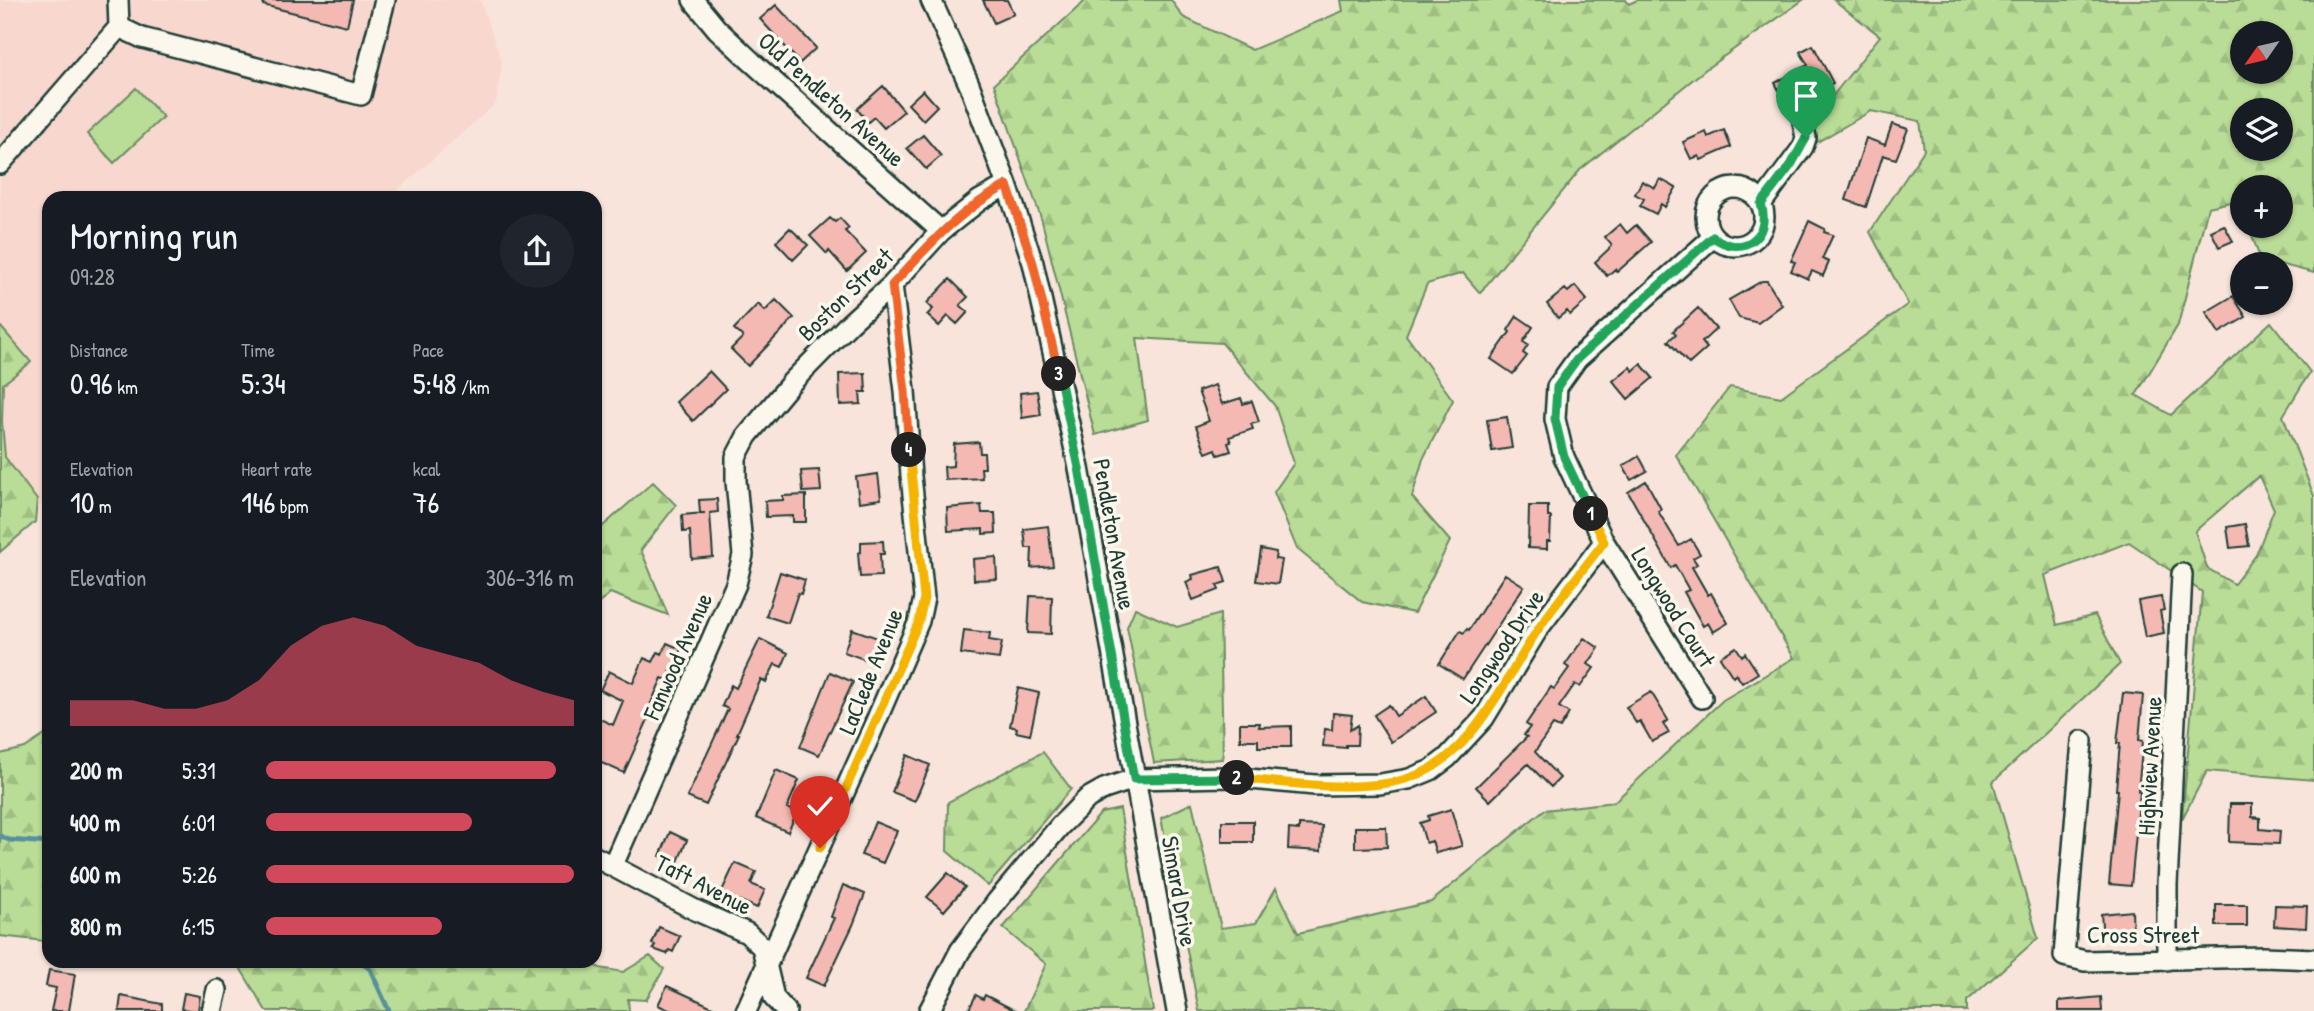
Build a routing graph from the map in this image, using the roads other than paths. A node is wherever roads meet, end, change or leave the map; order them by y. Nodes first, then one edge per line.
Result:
1 (118, 0) edge
2 (385, 0) edge
3 (693, 0) edge
4 (931, 0) edge
5 (119, 27) junction
6 (1804, 122) dead end
7 (0, 164) edge
8 (1007, 185) junction
9 (1761, 204) junction
10 (941, 231) junction
11 (1713, 237) junction
12 (892, 285) junction
13 (736, 457) joint
14 (1604, 542) junction
15 (2182, 574) dead end
16 (1702, 698) dead end
17 (2082, 741) dead end
18 (1134, 779) junction
19 (604, 861) edge
20 (2314, 959) edge
21 (2167, 960) junction
22 (768, 965) junction
23 (217, 990) dead end
24 (212, 1011) edge
25 (747, 1011) edge
26 (786, 1011) edge
27 (929, 1011) edge
28 (1177, 1011) edge

1 - 5 street
2 - 5 street
3 - 10 street, Old Pendleton Avenue
4 - 8 street, Pendleton Avenue
5 - 7 street
6 - 9 street
8 - 10 street, Boston Street
8 - 18 street, Pendleton Avenue
9 - 11 street
9 - 11 street
10 - 12 street, Boston Street
11 - 14 street
12 - 13 street, Boston Street
12 - 22 street, LaClede Avenue
13 - 19 street, Fanwood Avenue
14 - 16 street, Longwood Court
14 - 18 street, Longwood Drive
15 - 21 street, Highview Avenue
17 - 21 street, Cross Street
18 - 27 street
18 - 28 street, Simard Drive
19 - 22 street, Taft Avenue
20 - 21 street, Cross Street
22 - 25 street, LaClede Avenue
22 - 26 street, Taft Avenue
23 - 24 street

